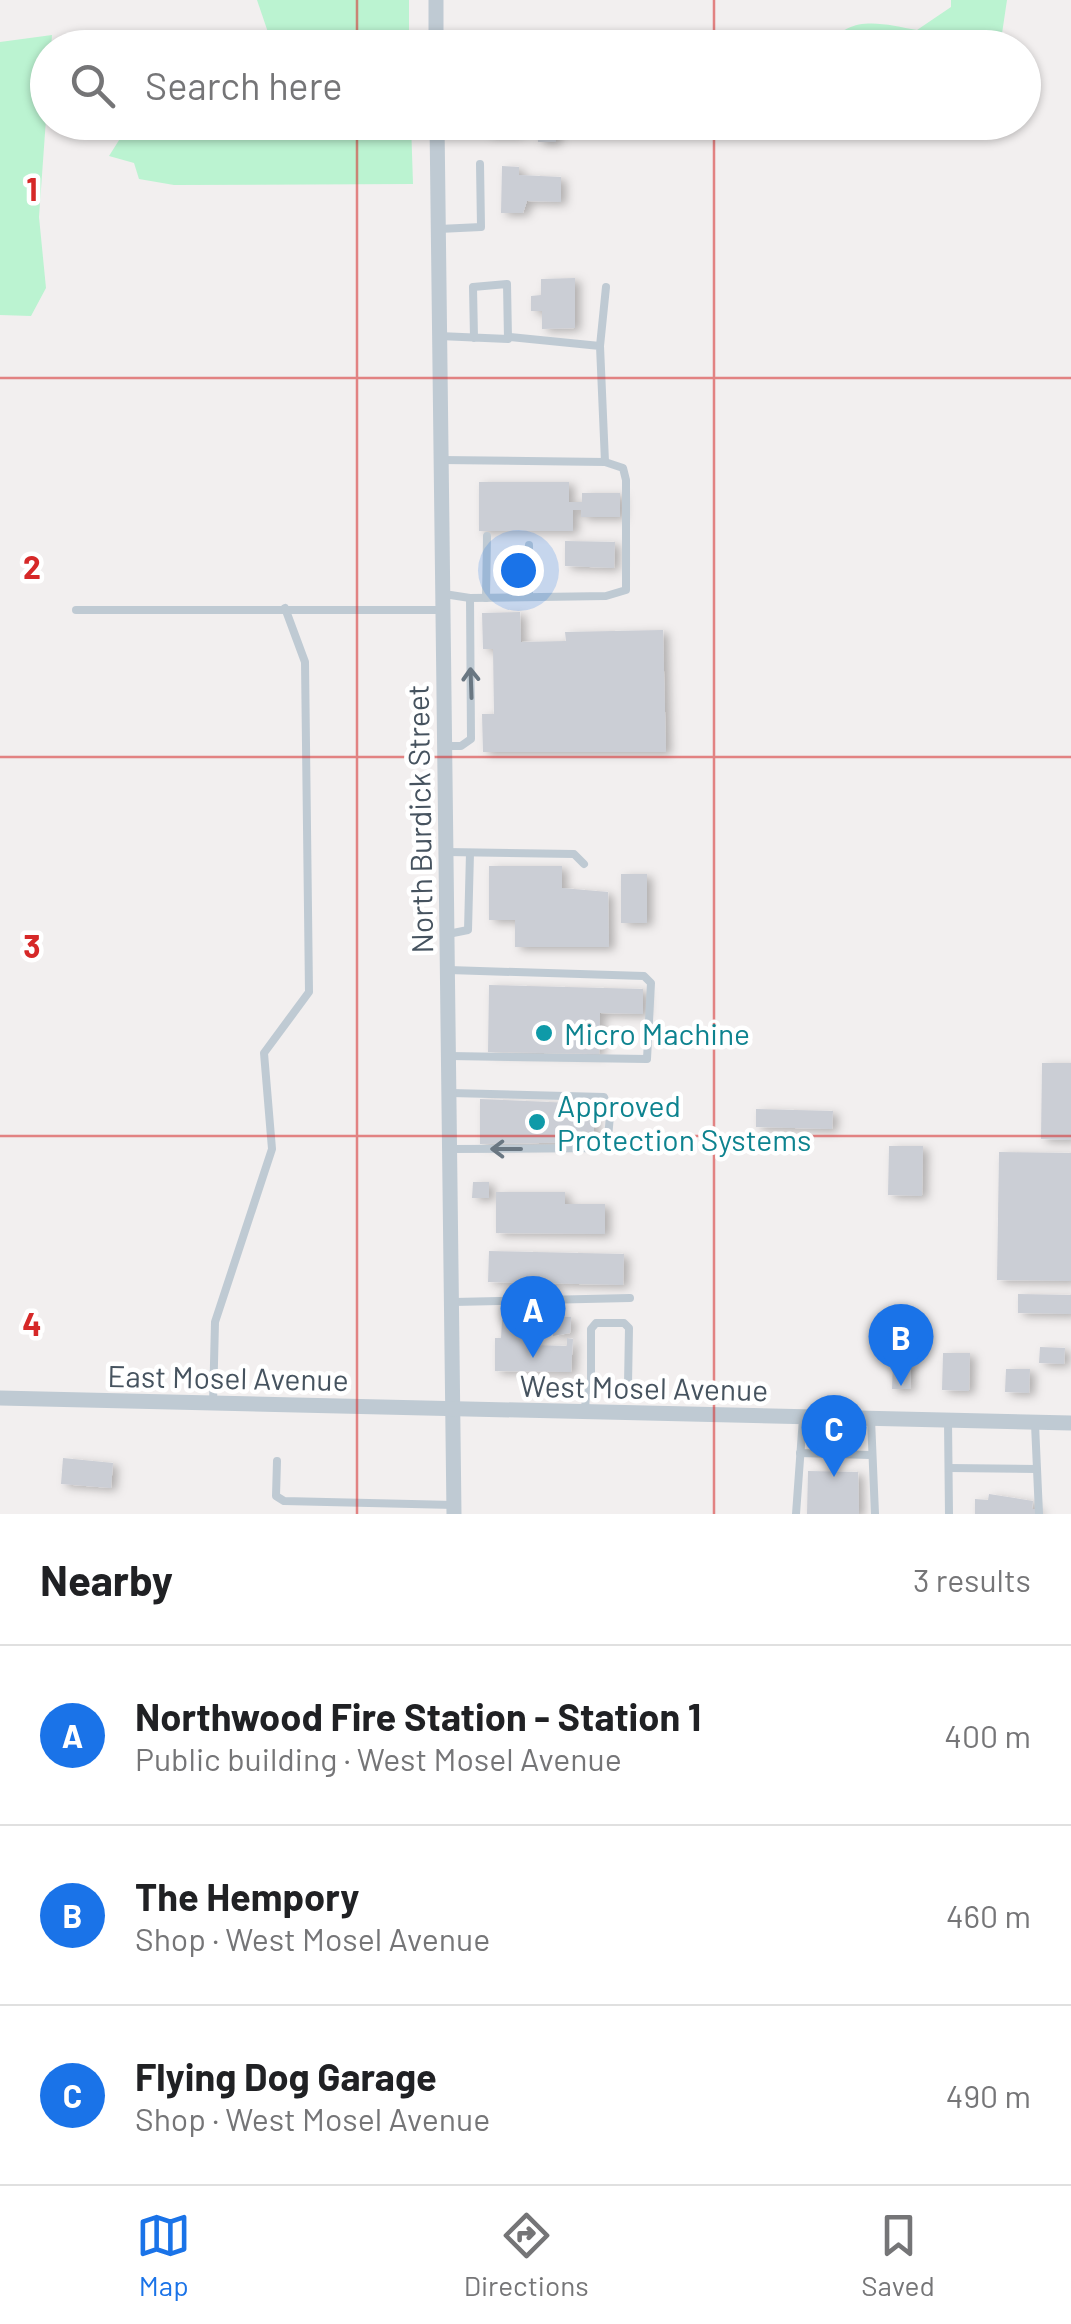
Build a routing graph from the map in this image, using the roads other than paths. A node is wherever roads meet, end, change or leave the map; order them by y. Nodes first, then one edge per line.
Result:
1 (436, 0) edge
2 (436, 30) edge
3 (437, 140) edge
4 (480, 164) dead end
5 (439, 228) junction
6 (606, 286) dead end
7 (439, 336) junction
8 (510, 337) junction
9 (474, 338) junction
10 (600, 346) junction
11 (442, 460) junction
12 (606, 462) junction
13 (486, 536) dead end
14 (528, 546) dead end
15 (470, 598) junction
16 (486, 598) junction
17 (528, 598) junction
18 (444, 602) junction
19 (285, 608) junction
20 (76, 610) dead end
21 (446, 746) junction
22 (448, 852) junction
23 (470, 853) junction
24 (584, 864) dead end
25 (448, 894) junction
26 (471, 894) junction
27 (448, 934) junction
28 (449, 970) junction
29 (450, 1056) junction
30 (451, 1094) junction
31 (452, 1149) junction
32 (630, 1298) dead end
33 (454, 1302) junction
34 (591, 1388) junction
35 (0, 1398) edge
36 (212, 1404) junction
37 (455, 1410) junction
38 (586, 1413) junction
39 (802, 1418) junction
40 (871, 1419) junction
41 (948, 1420) junction
42 (1035, 1422) junction
43 (1071, 1423) edge
44 (800, 1453) junction
45 (870, 1455) junction
46 (278, 1460) dead end
47 (948, 1468) junction
48 (1036, 1469) junction
49 (454, 1510) edge
50 (796, 1514) edge
51 (875, 1514) edge
52 (949, 1514) edge
53 (1039, 1514) edge

1 - 2 street
3 - 5 street, North Burdick Street
4 - 5 lane
5 - 7 street, North Burdick Street
6 - 10 lane
7 - 9 lane
7 - 11 street, North Burdick Street
8 - 9 lane
8 - 9 lane
8 - 10 lane
10 - 12 lane
11 - 12 lane
11 - 18 street, North Burdick Street
12 - 17 lane
13 - 16 lane
14 - 17 lane
15 - 16 lane
15 - 18 lane
21 -> 15 lane
16 - 17 lane
18 - 19 lane
18 - 21 street, North Burdick Street
19 - 20 lane
19 - 36 lane
21 - 22 street, North Burdick Street
22 - 23 lane
22 - 25 street, North Burdick Street
23 - 24 lane
23 - 26 lane
25 - 26 lane
25 - 27 street, North Burdick Street
26 - 27 lane
27 - 28 street, North Burdick Street
28 - 29 street, North Burdick Street
28 - 29 lane
29 - 30 street, North Burdick Street
30 - 31 street, North Burdick Street
30 -> 31 lane
31 - 33 street, North Burdick Street
32 - 33 lane
33 - 37 street, North Burdick Street
34 - 34 lane
34 - 38 lane
35 - 36 street, East Mosel Avenue
36 - 37 street, East Mosel Avenue
37 - 38 street, West Mosel Avenue
37 - 49 street, North Burdick Street
38 - 39 street, West Mosel Avenue
39 - 40 street, West Mosel Avenue
39 - 44 lane
40 - 41 street, West Mosel Avenue
40 - 45 lane
41 - 42 street, West Mosel Avenue
41 - 47 lane
42 - 43 street, West Mosel Avenue
42 - 48 lane
44 - 45 lane
44 - 50 lane
45 - 51 lane
46 - 49 lane
47 - 48 lane
47 - 52 lane
48 - 53 lane

